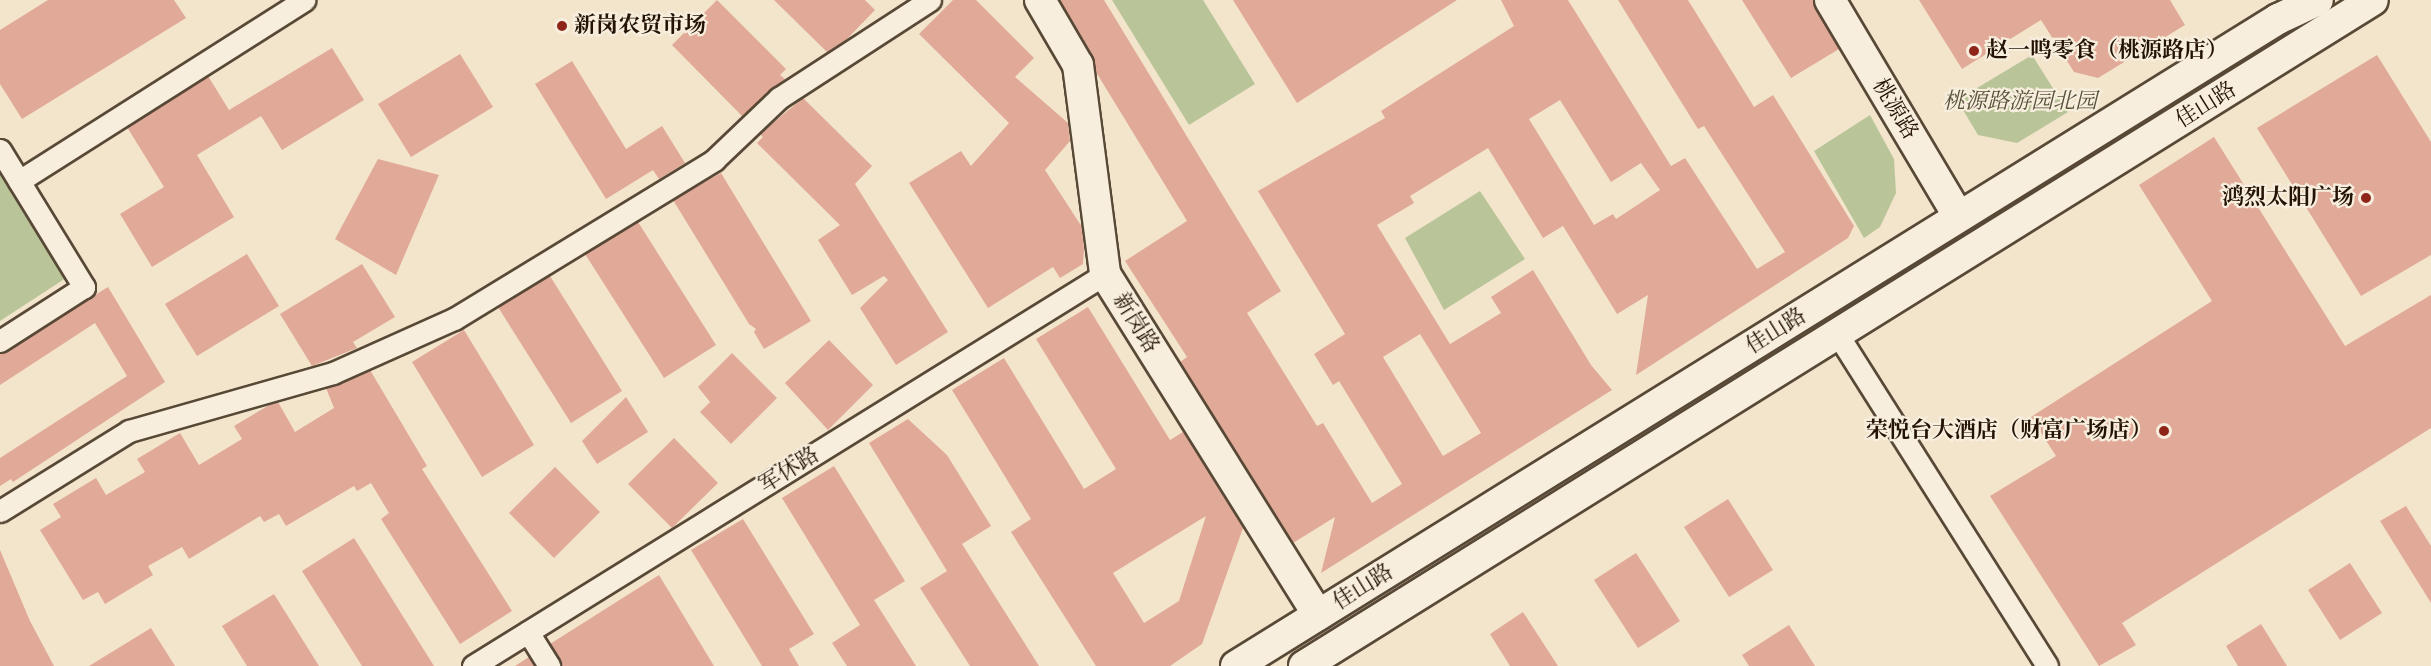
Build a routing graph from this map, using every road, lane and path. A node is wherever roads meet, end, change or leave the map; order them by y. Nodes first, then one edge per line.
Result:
1 (304, 0) edge
2 (930, 0) edge
3 (1040, 0) edge
4 (1830, 0) edge
5 (2318, 0) edge
6 (2373, 0) edge
7 (0, 150) edge
8 (20, 181) junction
9 (1959, 217) junction
10 (1105, 273) junction
11 (1838, 335) junction
12 (0, 341) edge
13 (0, 511) edge
14 (1318, 615) junction
15 (528, 632) junction
16 (1246, 663) edge
17 (473, 666) edge
18 (549, 666) edge
19 (1304, 666) edge
20 (2047, 666) edge

1 - 8 street
2 - 13 street
3 - 10 street, 新岗路
4 - 9 street, 桃源路
5 - 9 street, 佳山路
6 - 11 street, 佳山路
7 - 8 street
8 - 12 street
9 - 14 street, 佳山路
10 - 14 street, 新岗路
10 - 15 street, 军休路
11 - 19 street, 佳山路
11 - 20 street
14 - 16 street, 佳山路
15 - 17 street, 军休路
15 - 18 street

